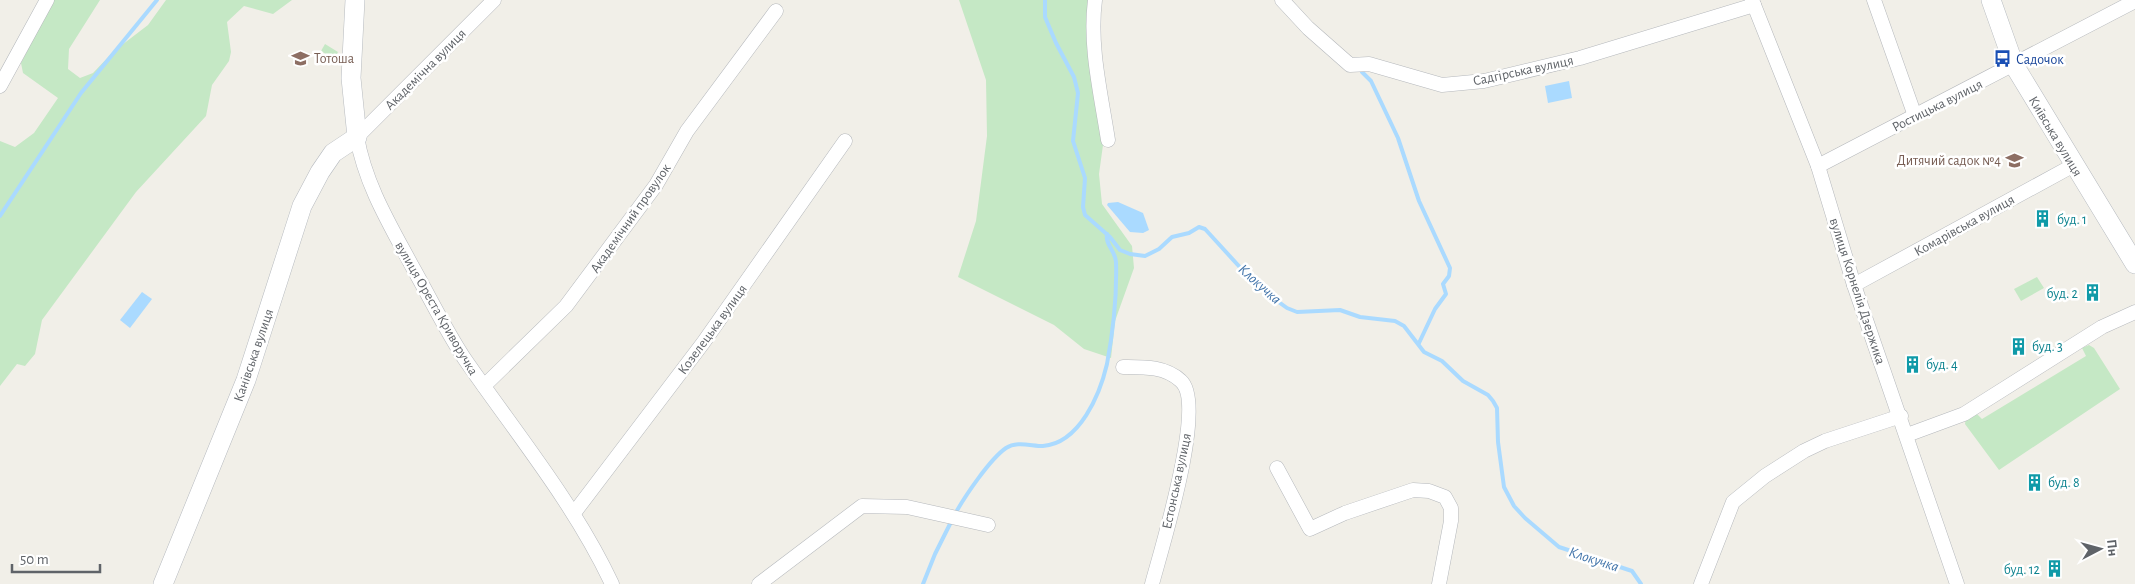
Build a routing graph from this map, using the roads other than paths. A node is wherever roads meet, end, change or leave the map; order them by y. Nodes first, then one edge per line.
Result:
1 (47, 0) edge
2 (355, 0) edge
3 (494, 0) edge
4 (1095, 0) edge
5 (1282, 0) edge
6 (1874, 0) edge
7 (1991, 0) edge
8 (2135, 1) edge
9 (1753, 3) edge
10 (776, 11) dead end
11 (2014, 65) junction
12 (0, 86) edge
13 (1915, 116) junction
14 (357, 137) junction
15 (1108, 140) dead end
16 (845, 141) dead end
17 (2074, 165) junction
18 (1818, 166) junction
19 (2135, 264) edge
20 (1854, 285) junction
21 (2135, 312) edge
22 (1123, 367) dead end
23 (484, 386) junction
24 (1900, 416) junction
25 (1907, 435) junction
26 (1277, 468) dead end
27 (574, 513) junction
28 (988, 524) dead end
29 (163, 584) edge
30 (612, 584) edge
31 (759, 584) edge
32 (1152, 584) edge
33 (1439, 584) edge
34 (1701, 584) edge
35 (1957, 584) edge

1 - 12 street
2 - 14 street, вулиця Ореста Криворучка
3 - 14 street, Академічна вулиця
4 - 15 street
5 - 9 street, Садгірська вулиця
6 - 13 street
7 - 11 street, Київська вулиця
8 - 11 street, Ростицька вулиця
9 - 18 street, вулиця Корнелія Дзержика
10 - 23 street, Академічний провулок
11 - 13 street, Ростицька вулиця
11 - 17 street, Київська вулиця
13 - 18 street, Ростицька вулиця
14 - 23 street, вулиця Ореста Криворучка
14 - 29 street, Канівська вулиця
16 - 27 street, Козелецька вулиця
17 - 19 street, Київська вулиця
17 - 20 street, Комарівська вулиця
18 - 20 street, вулиця Корнелія Дзержика
20 - 24 street, вулиця Корнелія Дзержика
21 - 25 street
22 - 32 street, Естонська вулиця
23 - 27 street, вулиця Ореста Криворучка
24 - 25 street, вулиця Корнелія Дзержика
24 - 34 street
25 - 35 street, вулиця Корнелія Дзержика
26 - 33 street
27 - 30 street, вулиця Ореста Криворучка
28 - 31 street

